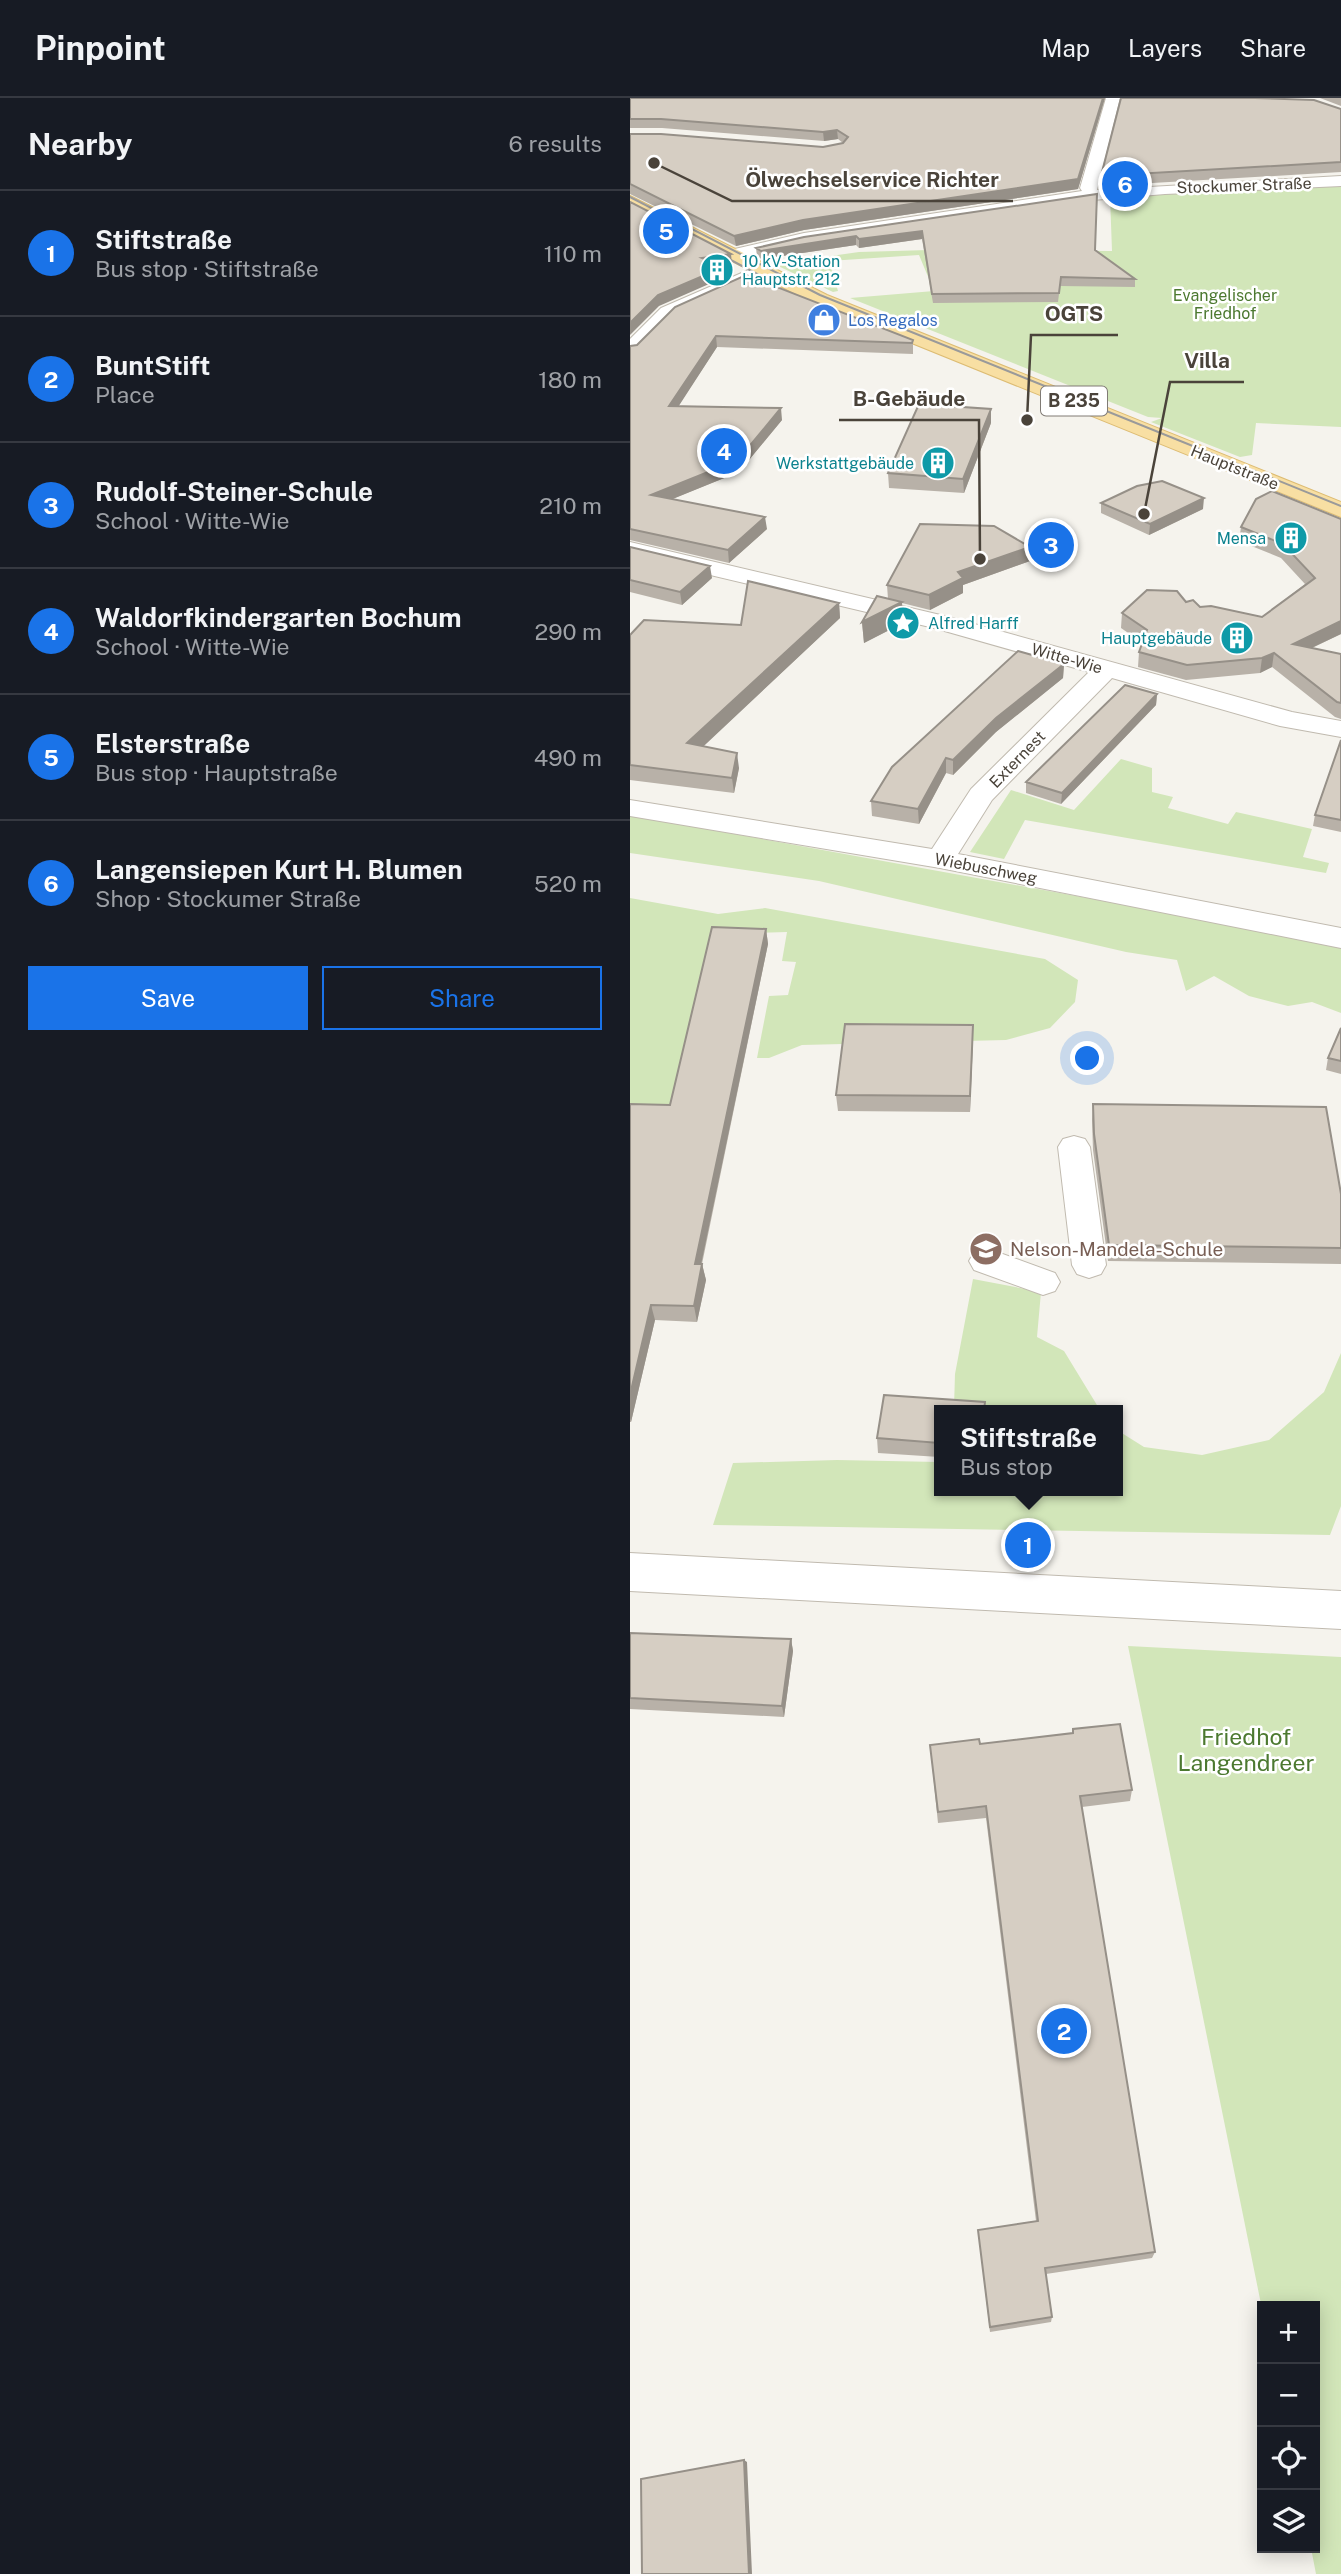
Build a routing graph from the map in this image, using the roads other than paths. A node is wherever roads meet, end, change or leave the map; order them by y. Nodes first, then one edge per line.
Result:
1 (1113, 98) edge
2 (1341, 181) edge
3 (1092, 194) junction
4 (630, 201) edge
5 (732, 254) junction
6 (760, 270) junction
7 (640, 317) edge
8 (661, 318) junction
9 (630, 350) edge
10 (1341, 510) edge
11 (630, 550) edge
12 (1107, 670) junction
13 (1341, 729) edge
14 (630, 808) edge
15 (940, 859) junction
16 (1341, 938) edge
17 (1074, 1147) dead end
18 (986, 1261) dead end
19 (1088, 1265) dead end
20 (1043, 1282) dead end
21 (630, 1572) edge
22 (1341, 1610) edge

1 - 3 street
2 - 3 street, Stockumer Straße
3 - 5 street, Stockumer Straße
4 - 5 main road, Hauptstraße / B 235
5 - 6 main road, Hauptstraße / B 235
6 - 8 street
6 - 10 main road, Hauptstraße / B 235
7 - 8 street
8 - 9 street
11 - 12 street, Witte-Wie
12 - 13 street, Witte-Wie
12 - 15 street, Externest
14 - 15 street, Wiebuschweg
15 - 16 street, Wiebuschweg
17 - 19 street
18 - 20 street
21 - 22 street

